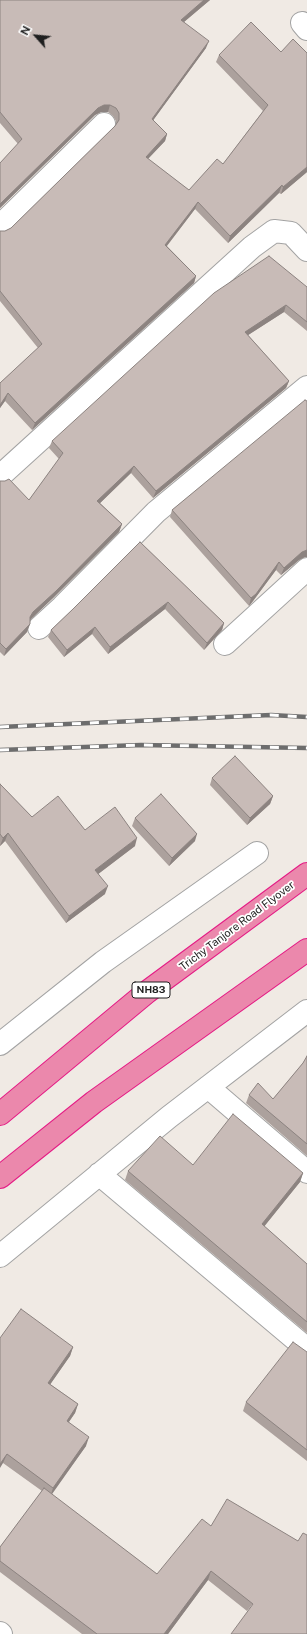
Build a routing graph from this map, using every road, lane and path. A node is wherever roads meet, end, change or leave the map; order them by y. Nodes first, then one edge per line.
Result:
1 (104, 124) dead end
2 (0, 226) edge
3 (307, 250) edge
4 (307, 387) edge
5 (0, 476) edge
6 (307, 569) edge
7 (39, 628) dead end
8 (225, 644) dead end
9 (257, 853) dead end
10 (307, 874) edge
11 (307, 950) edge
12 (307, 1012) edge
13 (0, 1044) edge
14 (208, 1087) junction
15 (0, 1114) edge
16 (307, 1172) edge
17 (99, 1174) junction
18 (0, 1177) edge
19 (0, 1256) edge
20 (307, 1348) edge

1 - 2 street
3 - 5 street
4 - 7 street
6 - 8 street
9 - 13 street
10 - 15 highway, Trichy Tanjore Road Flyover / NH83
11 - 18 highway
12 - 14 street
14 - 16 street
14 - 17 street
17 - 19 street
17 - 20 street

